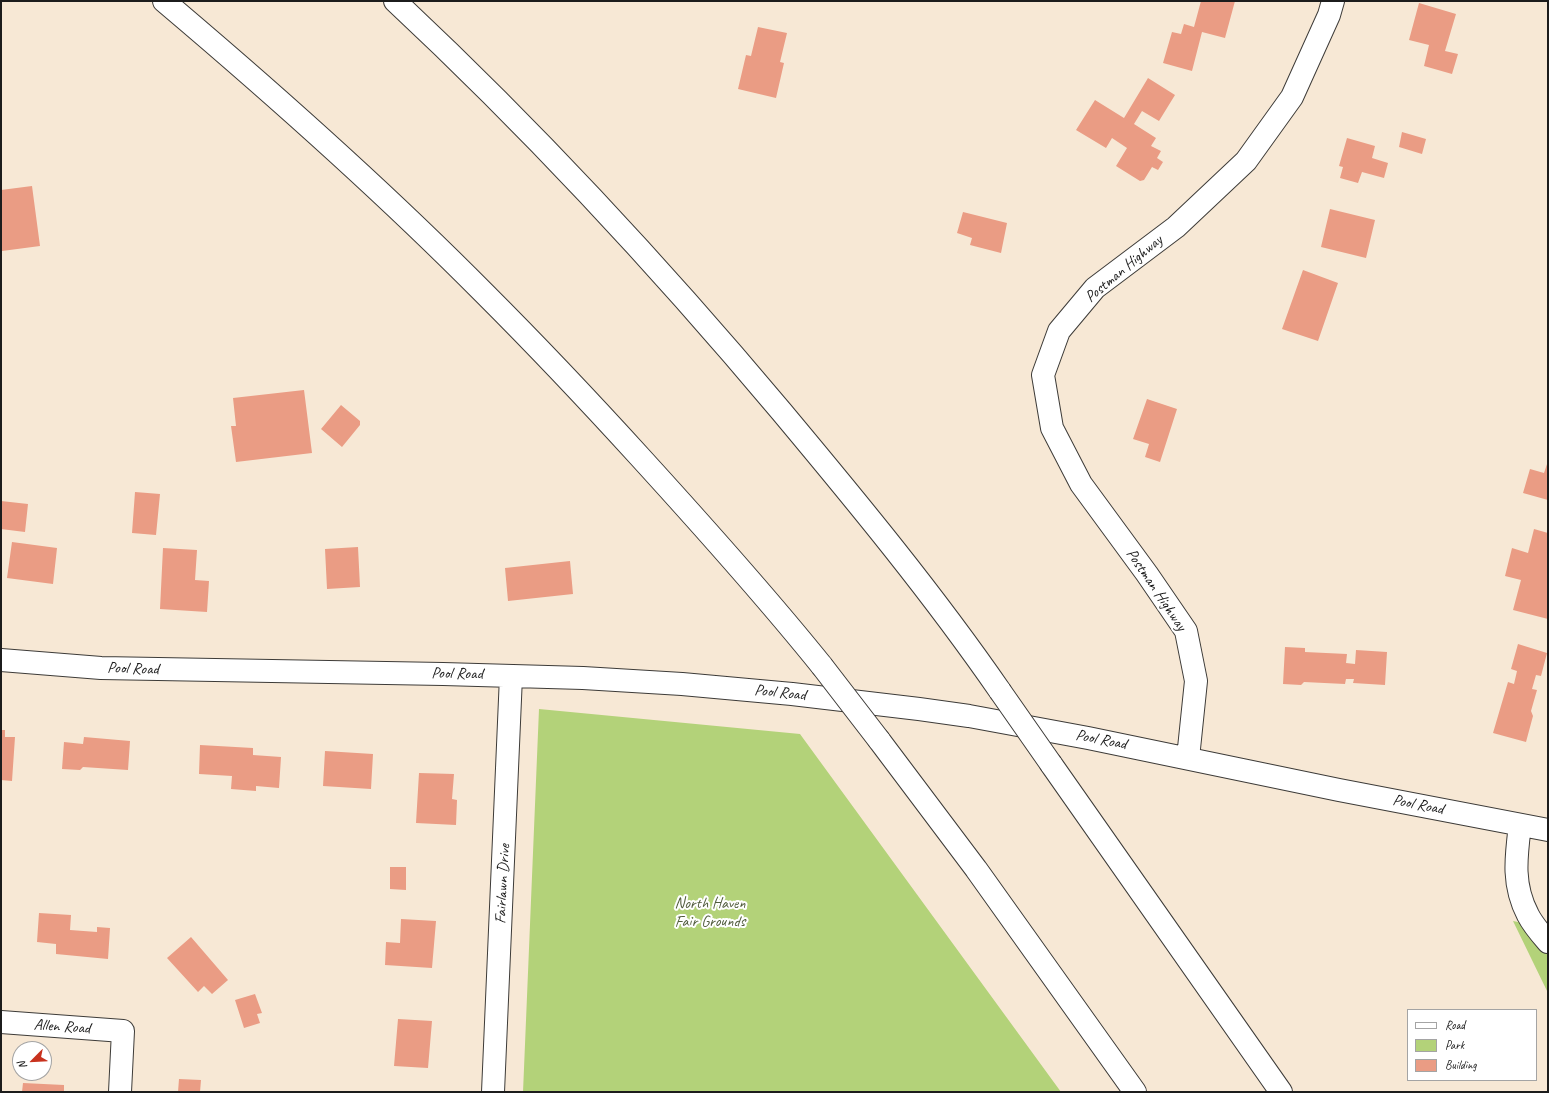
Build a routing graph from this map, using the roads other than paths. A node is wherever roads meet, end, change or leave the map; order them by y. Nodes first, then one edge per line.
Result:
1 (164, 1) edge
2 (395, 1) edge
3 (1333, 1) edge
4 (1, 660) edge
5 (511, 676) junction
6 (1188, 758) junction
7 (1520, 825) junction
8 (1548, 830) edge
9 (1548, 942) edge
10 (1, 1022) edge
11 (120, 1092) edge
12 (494, 1092) edge
13 (1135, 1092) edge
14 (1282, 1092) edge

1 - 13 main road, bridge
2 - 14 main road, bridge
3 - 6 main road, Postman Highway
4 - 5 main road, Pool Road
5 - 6 main road, Pool Road
5 - 12 main road, Fairlawn Drive
6 - 7 main road, Pool Road
7 - 8 main road, Pool Road
7 - 9 main road
10 - 11 main road, Allen Road

